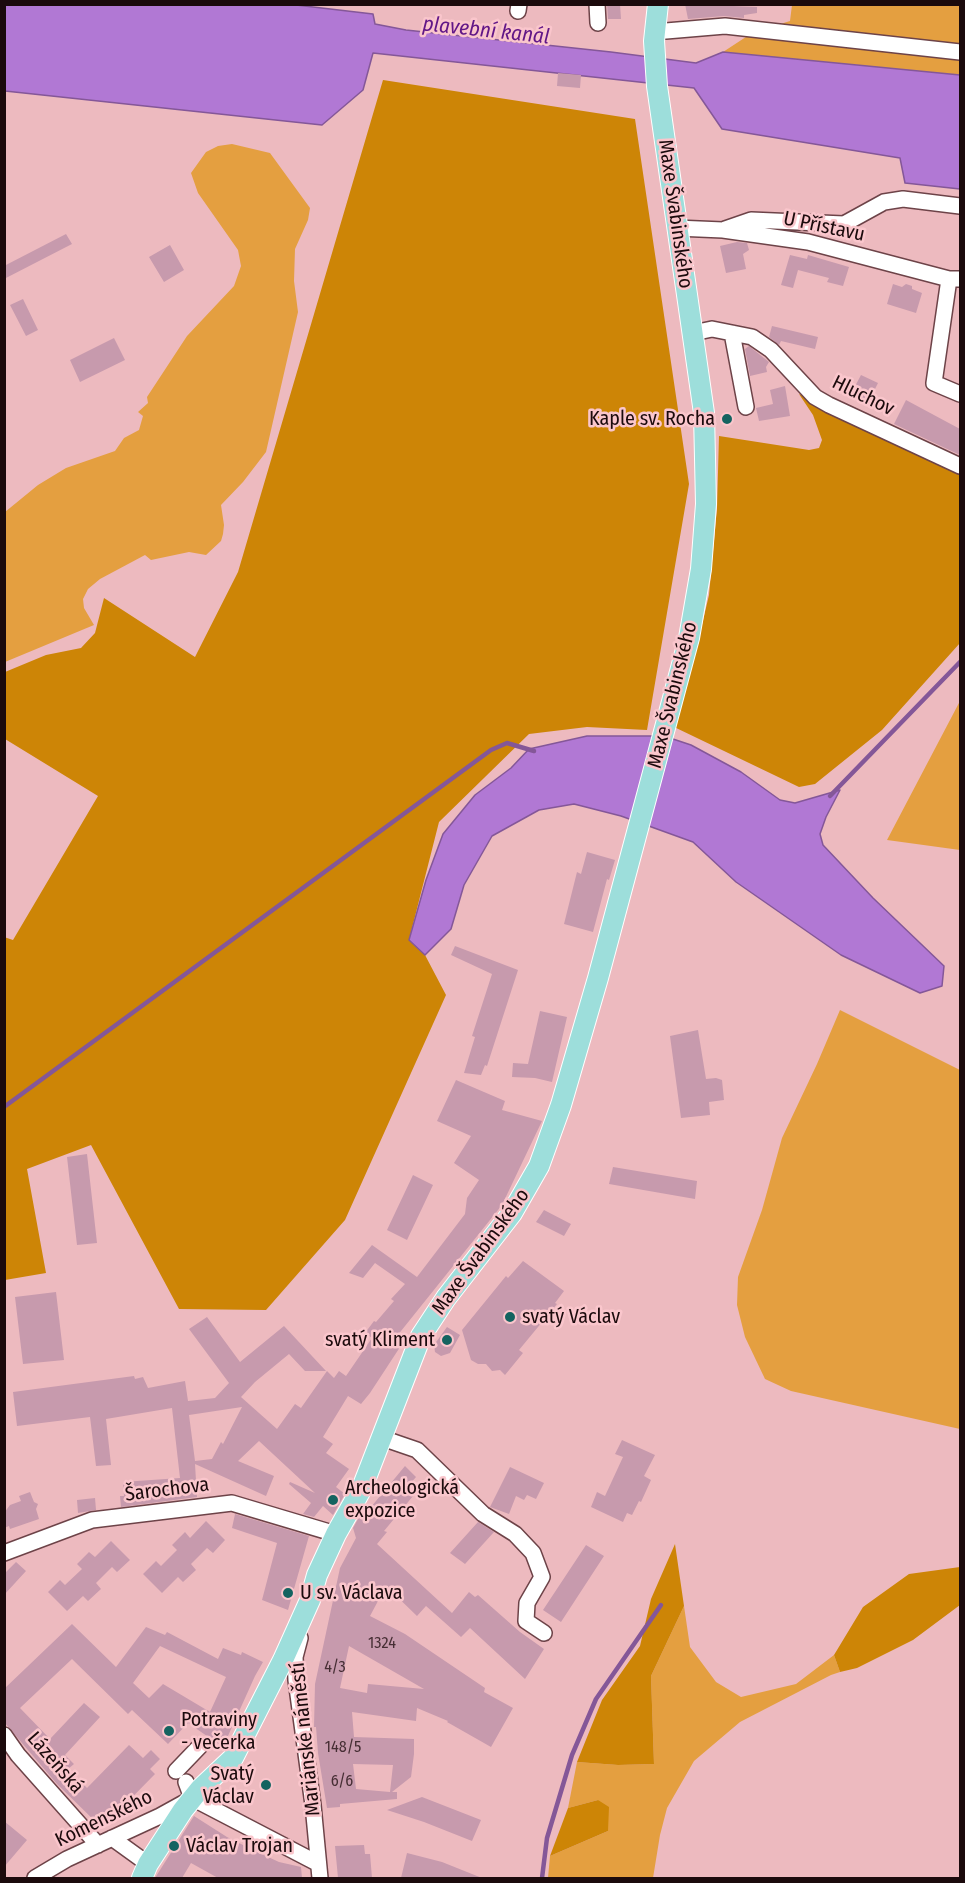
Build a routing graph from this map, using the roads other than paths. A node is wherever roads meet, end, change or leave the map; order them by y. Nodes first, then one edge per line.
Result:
1 (597, 4) edge
2 (658, 4) edge
3 (598, 23) dead end
4 (654, 35) junction
5 (960, 52) edge
6 (960, 206) edge
7 (676, 228) junction
8 (723, 230) junction
9 (955, 279) edge
10 (693, 333) junction
11 (732, 333) junction
12 (960, 393) edge
13 (746, 407) dead end
14 (960, 466) edge
15 (382, 1438) junction
16 (336, 1534) junction
17 (4, 1553) edge
18 (310, 1600) junction
19 (544, 1633) dead end
20 (4, 1735) edge
21 (200, 1746) dead end
22 (184, 1790) junction
23 (105, 1842) junction
24 (317, 1863) junction
25 (145, 1871) edge
26 (35, 1878) edge
27 (320, 1878) edge

1 - 3 street
2 - 4 main road, Maxe Švabinského
4 - 5 street
4 - 7 main road, Maxe Švabinského
6 - 8 street
7 - 8 street, U Přístavu
7 - 10 main road, Maxe Švabinského
8 - 9 street, U Přístavu
9 - 12 street
10 - 11 street, Hluchov
10 - 15 main road, Maxe Švabinského
11 - 13 street
11 - 14 street, Hluchov
15 - 16 main road, Maxe Švabinského
15 - 19 street
16 - 17 street, Šarochova
16 - 18 main road
18 - 22 main road, Mariánské náměstí
18 - 24 street, Mariánské náměstí
20 - 23 street, Lázeňská
21 - 22 street, Komenského
22 - 23 street, Komenského
22 - 24 street
22 - 25 main road, Mariánské náměstí
23 - 25 street
23 - 26 street, Komenského
24 - 27 street, Mariánské náměstí

